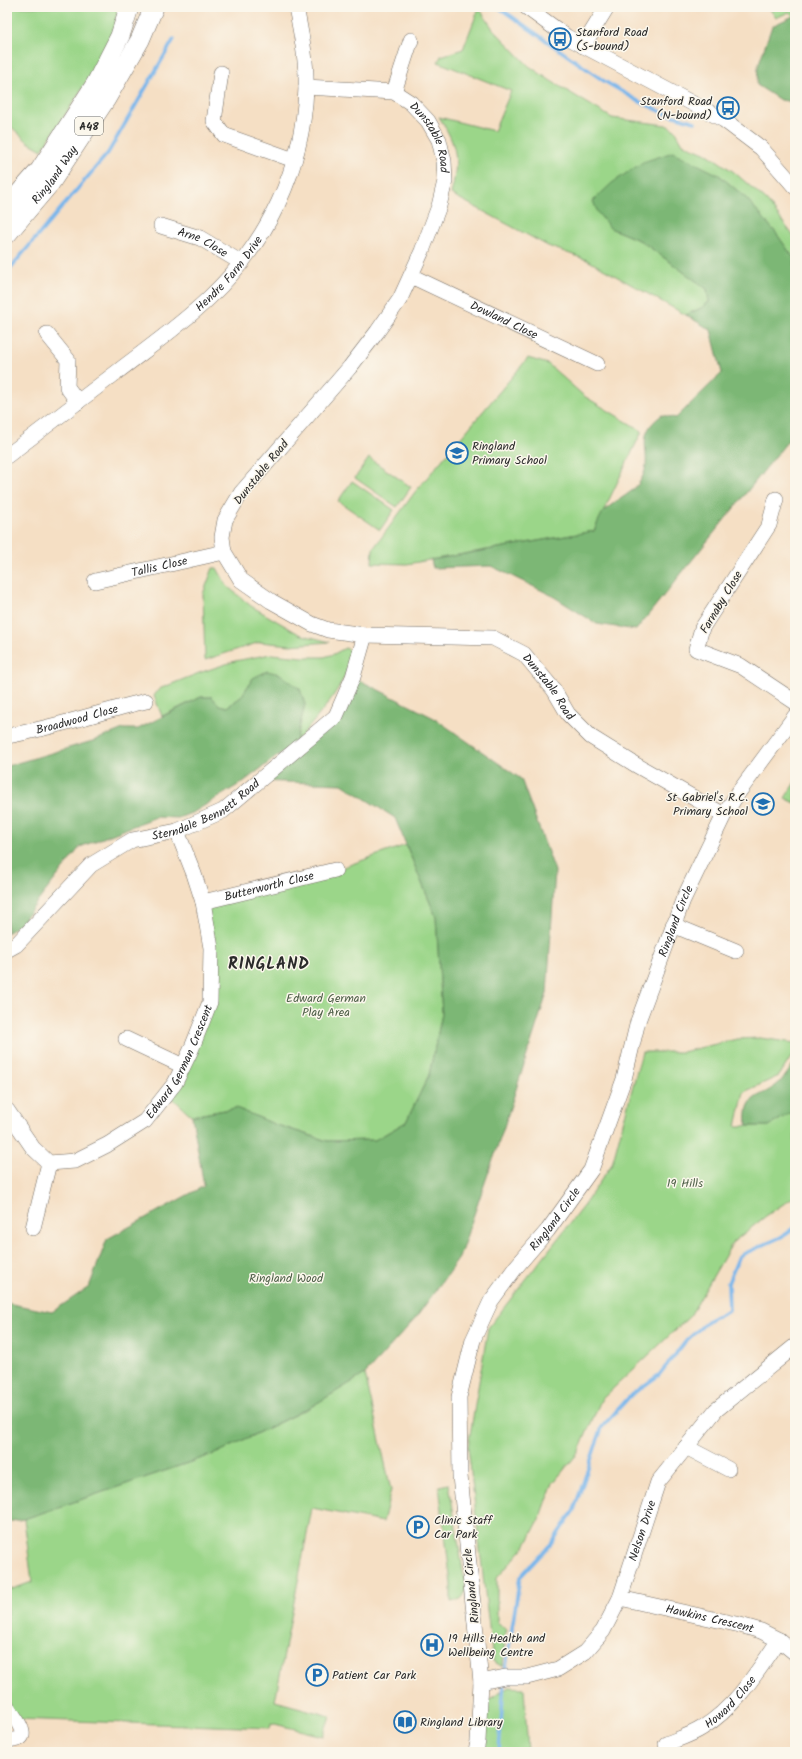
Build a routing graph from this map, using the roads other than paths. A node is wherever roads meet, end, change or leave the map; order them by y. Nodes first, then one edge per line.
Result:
1 (127, 7) edge
2 (154, 7) edge
3 (296, 7) edge
4 (526, 7) edge
5 (607, 7) edge
6 (411, 40) dead end
7 (583, 46) junction
8 (221, 74) dead end
9 (306, 87) junction
10 (394, 92) junction
11 (294, 160) junction
12 (795, 187) edge
13 (7, 207) edge
14 (162, 226) dead end
15 (7, 234) edge
16 (242, 263) junction
17 (411, 276) junction
18 (47, 334) dead end
19 (597, 364) dead end
20 (78, 402) junction
21 (7, 456) edge
22 (776, 499) dead end
23 (224, 552) junction
24 (95, 581) dead end
25 (365, 636) junction
26 (146, 702) dead end
27 (795, 702) edge
28 (795, 716) edge
29 (7, 736) edge
30 (724, 815) junction
31 (177, 831) junction
32 (335, 870) dead end
33 (203, 902) junction
34 (673, 925) junction
35 (7, 950) edge
36 (736, 952) dead end
37 (126, 1039) dead end
38 (183, 1066) junction
39 (7, 1110) edge
40 (49, 1163) junction
41 (33, 1228) dead end
42 (795, 1346) edge
43 (686, 1447) junction
44 (728, 1469) dead end
45 (620, 1598) junction
46 (779, 1640) junction
47 (795, 1653) edge
48 (481, 1682) junction
49 (7, 1706) edge
50 (13, 1740) edge
51 (666, 1744) dead end
52 (476, 1752) edge

1 - 13 main road, Ringland Way / A48
2 - 15 main road, Ringland Way / A48
3 - 9 street, Hendre Farm Drive
4 - 7 street
5 - 7 street
6 - 10 street
7 - 12 street
8 - 11 street
9 - 10 street, Dunstable Road
9 - 11 street, Hendre Farm Drive
10 - 17 street, Dunstable Road
11 - 16 street, Hendre Farm Drive
14 - 16 street, Arne Close
16 - 20 street, Hendre Farm Drive
17 - 19 street, Dowland Close
17 - 23 street, Dunstable Road
18 - 20 street
20 - 21 street, Hendre Farm Drive
22 - 27 street, Farnaby Close
23 - 24 street, Tallis Close
23 - 25 street, Dunstable Road
25 - 30 street, Dunstable Road
25 - 31 street, Sterndale Bennett Road
26 - 29 street, Broadwood Close
28 - 30 street, Ringland Circle
30 - 34 street, Ringland Circle
31 - 33 street, Edward German Crescent
31 - 35 street, Sterndale Bennett Road
32 - 33 street, Butterworth Close
33 - 38 street, Edward German Crescent
34 - 36 street
34 - 48 street, Ringland Circle
37 - 38 street
38 - 40 street, Edward German Crescent
39 - 40 street
40 - 41 street
42 - 43 street, Nelson Drive
43 - 44 street
43 - 45 street, Nelson Drive
45 - 46 street, Hawkins Crescent
45 - 48 street, Nelson Drive
46 - 47 street, Hawkins Crescent
46 - 51 street, Howard Close
48 - 52 street, Ringland Circle
49 - 50 street

